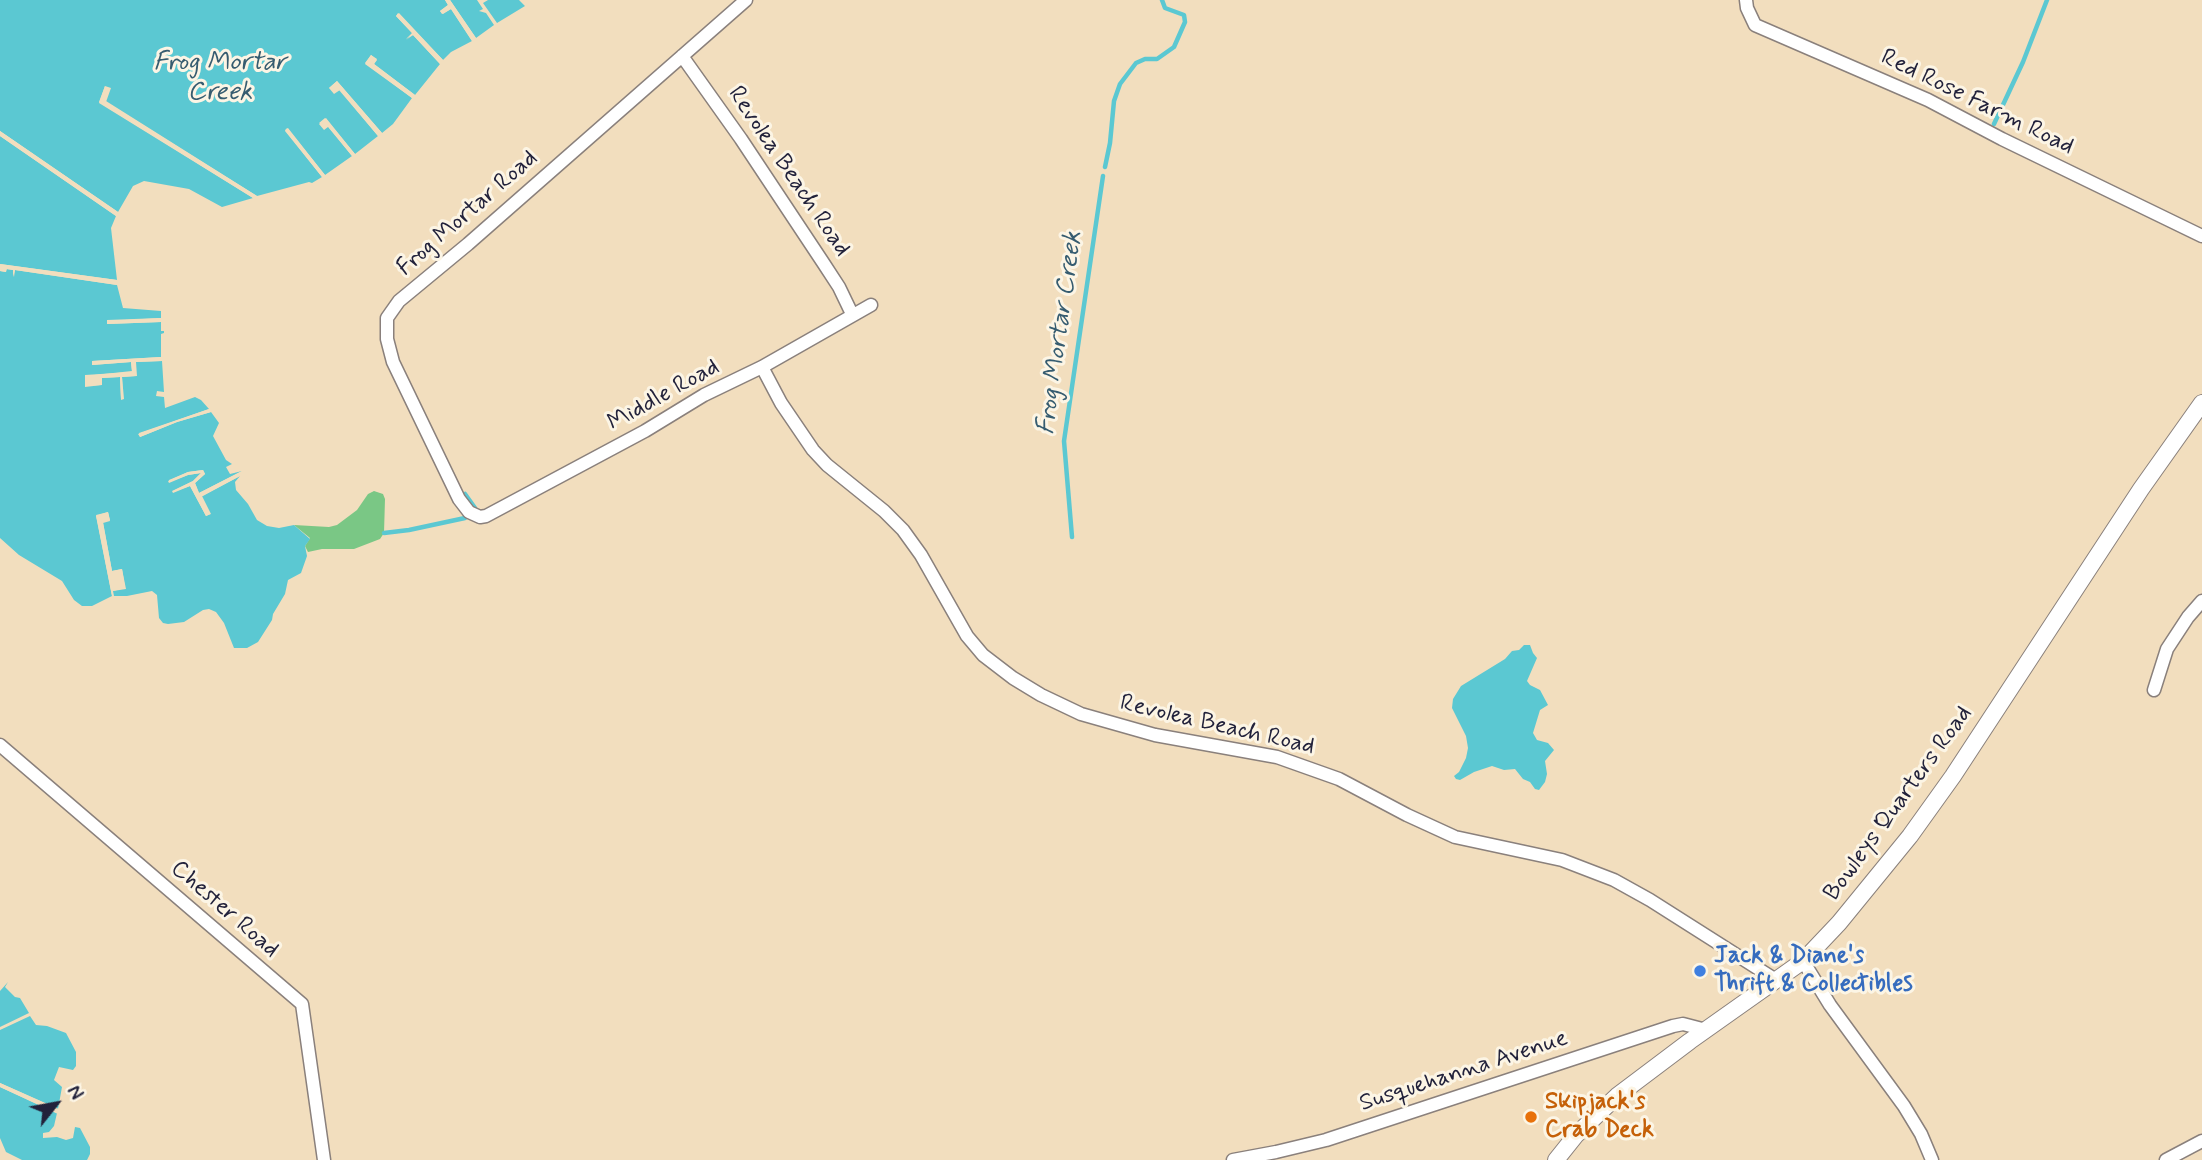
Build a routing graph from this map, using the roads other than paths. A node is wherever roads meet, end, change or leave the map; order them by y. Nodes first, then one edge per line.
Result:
1 (746, 0) edge
2 (1746, 0) edge
3 (682, 56) junction
4 (2202, 236) edge
5 (871, 305) dead end
6 (852, 314) junction
7 (762, 367) junction
8 (2202, 403) edge
9 (475, 516) joint
10 (2202, 601) edge
11 (2154, 690) dead end
12 (0, 745) edge
13 (1803, 961) junction
14 (1776, 980) junction
15 (1706, 1030) junction
16 (2202, 1142) edge
17 (324, 1160) edge
18 (1233, 1160) edge
19 (1556, 1160) edge
20 (1932, 1160) edge
21 (2166, 1160) edge

1 - 3 street, Frog Mortar Road
2 - 4 street, Red Rose Farm Road
3 - 6 street, Revolea Beach Road
3 - 9 street, Frog Mortar Road
5 - 6 street, Middle Road
6 - 7 street, Middle Road
7 - 9 street, Middle Road
7 - 14 street, Revolea Beach Road
8 - 13 street, Bowleys Quarters Road
10 - 11 street
12 - 17 street, Chester Road
13 - 14 street, Bowleys Quarters Road
13 - 20 street
14 - 15 street, Bowleys Quarters Road
15 - 18 street, Susquehanna Avenue
15 - 19 street, Bowleys Quarters Road
16 - 21 street

